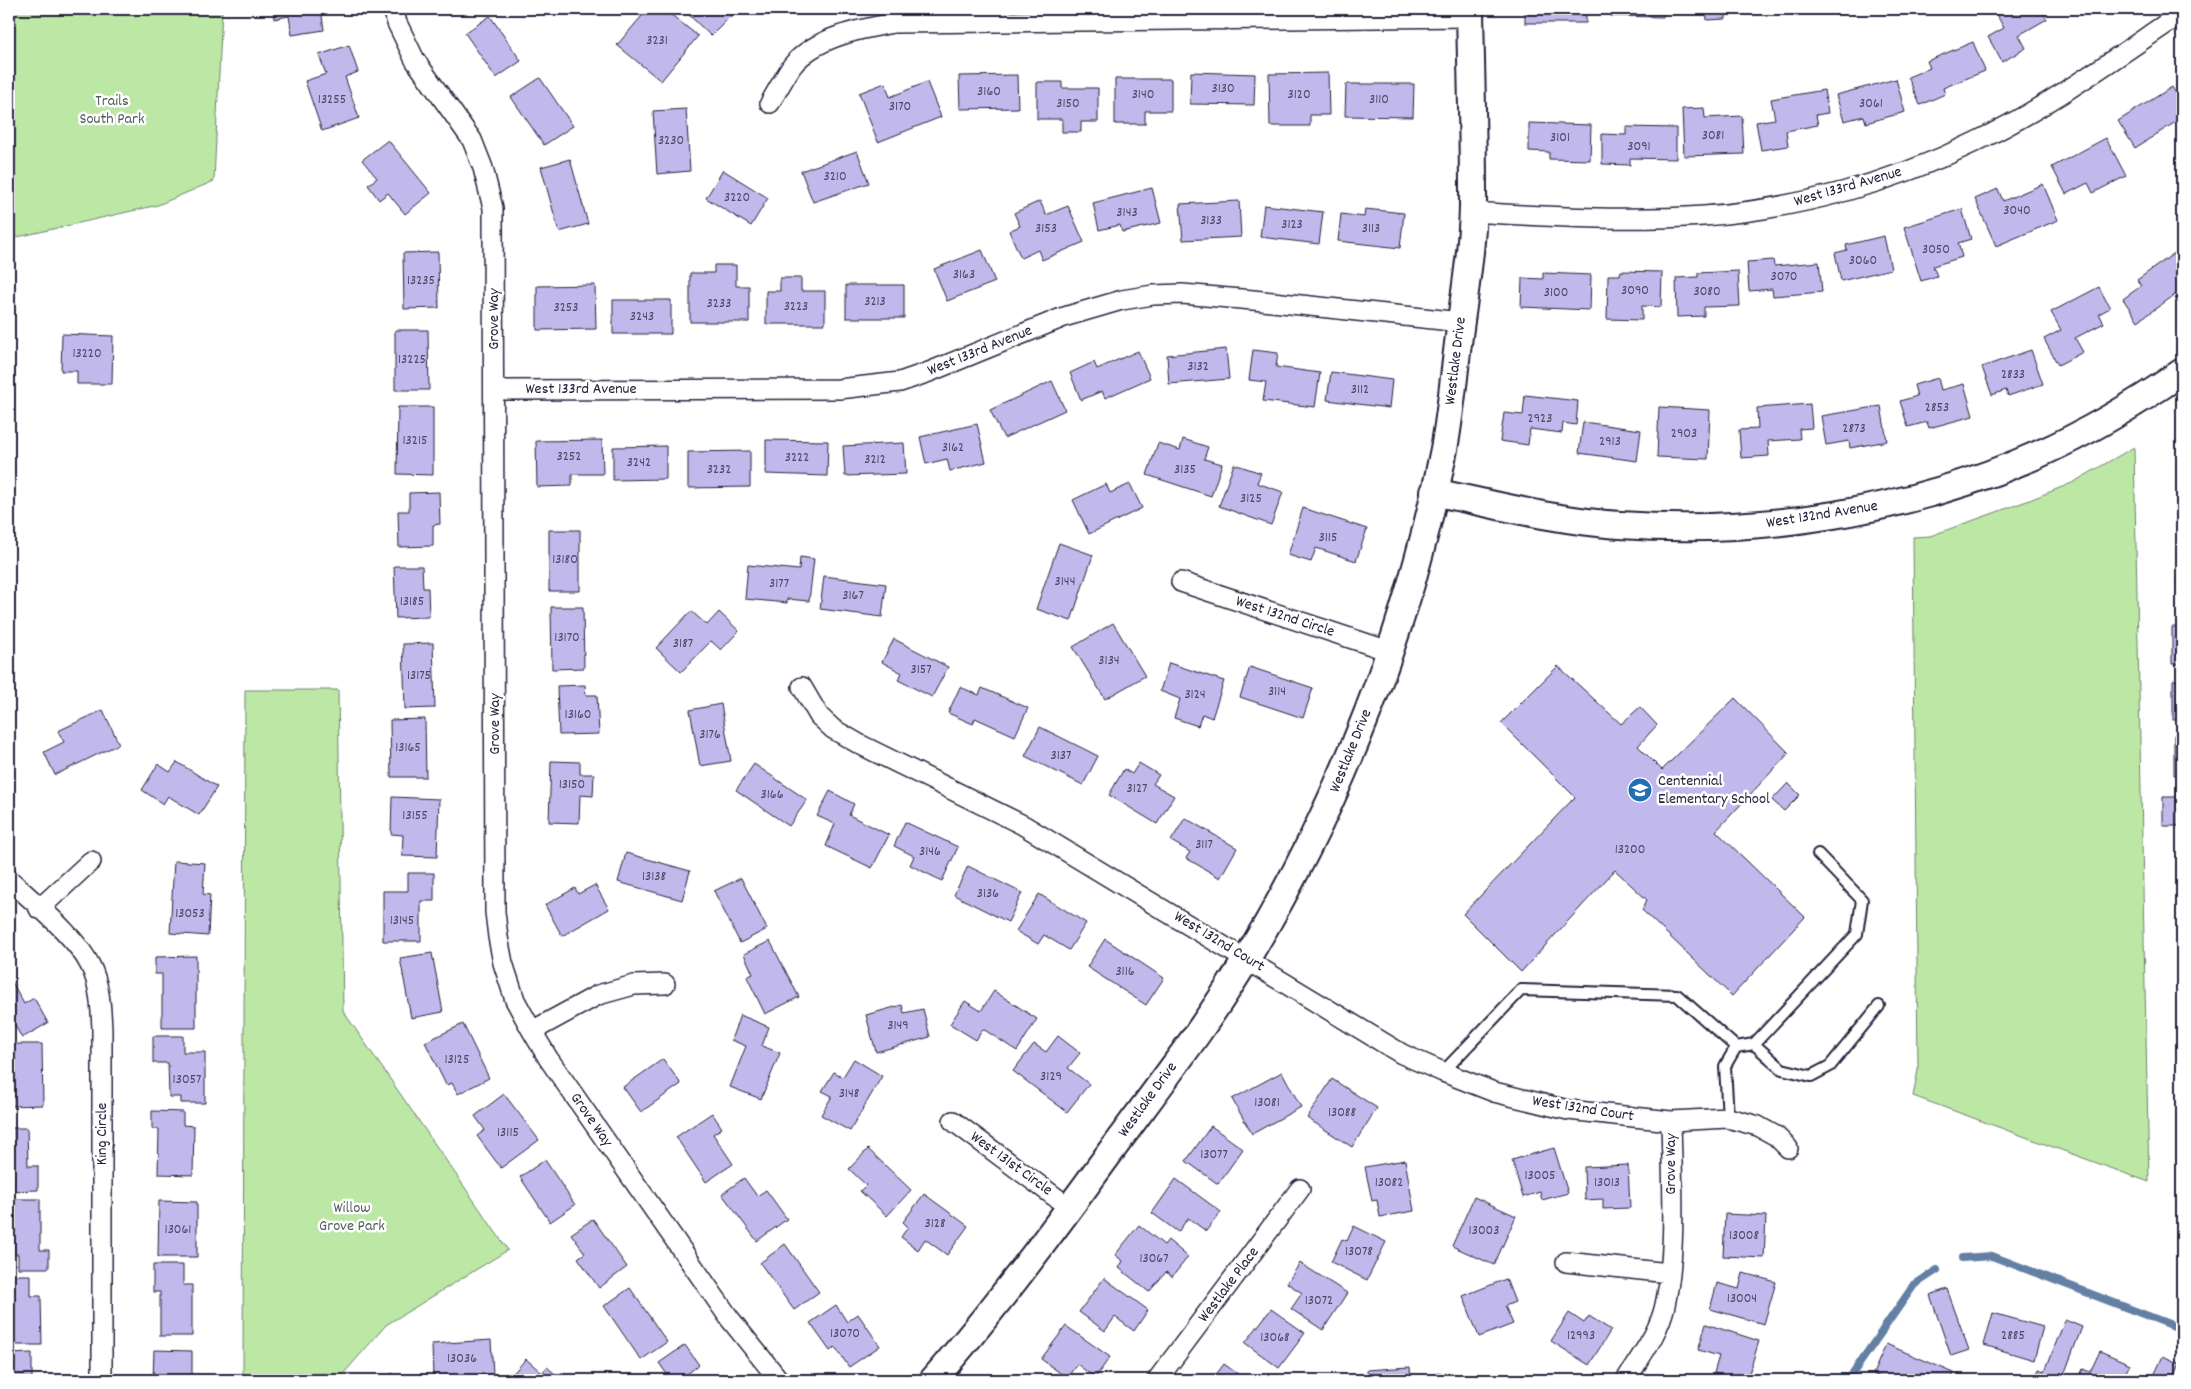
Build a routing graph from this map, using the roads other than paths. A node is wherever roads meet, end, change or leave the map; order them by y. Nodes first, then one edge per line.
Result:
1 (393, 9) edge
2 (1470, 13) edge
3 (2182, 13) edge
4 (770, 103) dead end
5 (1472, 212) junction
6 (1461, 322) junction
7 (2182, 372) edge
8 (494, 390) junction
9 (1434, 492) junction
10 (1181, 582) dead end
11 (1389, 651) junction
12 (802, 687) dead end
13 (1818, 854) dead end
14 (91, 861) dead end
15 (9, 879) edge
16 (39, 909) junction
17 (1247, 959) junction
18 (665, 984) dead end
19 (1879, 1006) dead end
20 (532, 1032) junction
21 (1754, 1044) junction
22 (1736, 1047) junction
23 (1444, 1072) junction
24 (1728, 1118) junction
25 (953, 1121) dead end
26 (1671, 1121) junction
27 (1788, 1148) dead end
28 (1300, 1189) dead end
29 (1070, 1208) junction
30 (1566, 1262) dead end
31 (1669, 1273) junction
32 (102, 1380) edge
33 (779, 1380) edge
34 (933, 1380) edge
35 (1157, 1380) edge
36 (1626, 1380) edge

1 - 8 street, Grove Way
2 - 4 street
2 - 5 street, Westlake Drive
3 - 5 street, West 133rd Avenue
5 - 6 street, Westlake Drive
6 - 8 street, West 133rd Avenue
6 - 9 street, Westlake Drive
7 - 9 street, West 132nd Avenue
8 - 20 street, Grove Way
9 - 11 street, Westlake Drive
10 - 11 street, West 132nd Circle
11 - 17 street, Westlake Drive
12 - 17 street, West 132nd Court
13 - 21 lane
14 - 16 street
15 - 16 street, King Circle
16 - 32 street, King Circle
17 - 23 street, West 132nd Court
17 - 29 street, Westlake Drive
18 - 20 street
19 - 21 lane
20 - 33 street, Grove Way
21 - 22 lane
22 - 23 lane
22 - 24 lane
23 - 26 street, West 132nd Court
24 - 26 street, Grove Way
24 - 27 street, Grove Way
25 - 29 street, West 131st Circle
26 - 31 street, Grove Way
28 - 35 street, Westlake Place
29 - 34 street, Westlake Drive
30 - 31 street
31 - 36 street, Grove Way

